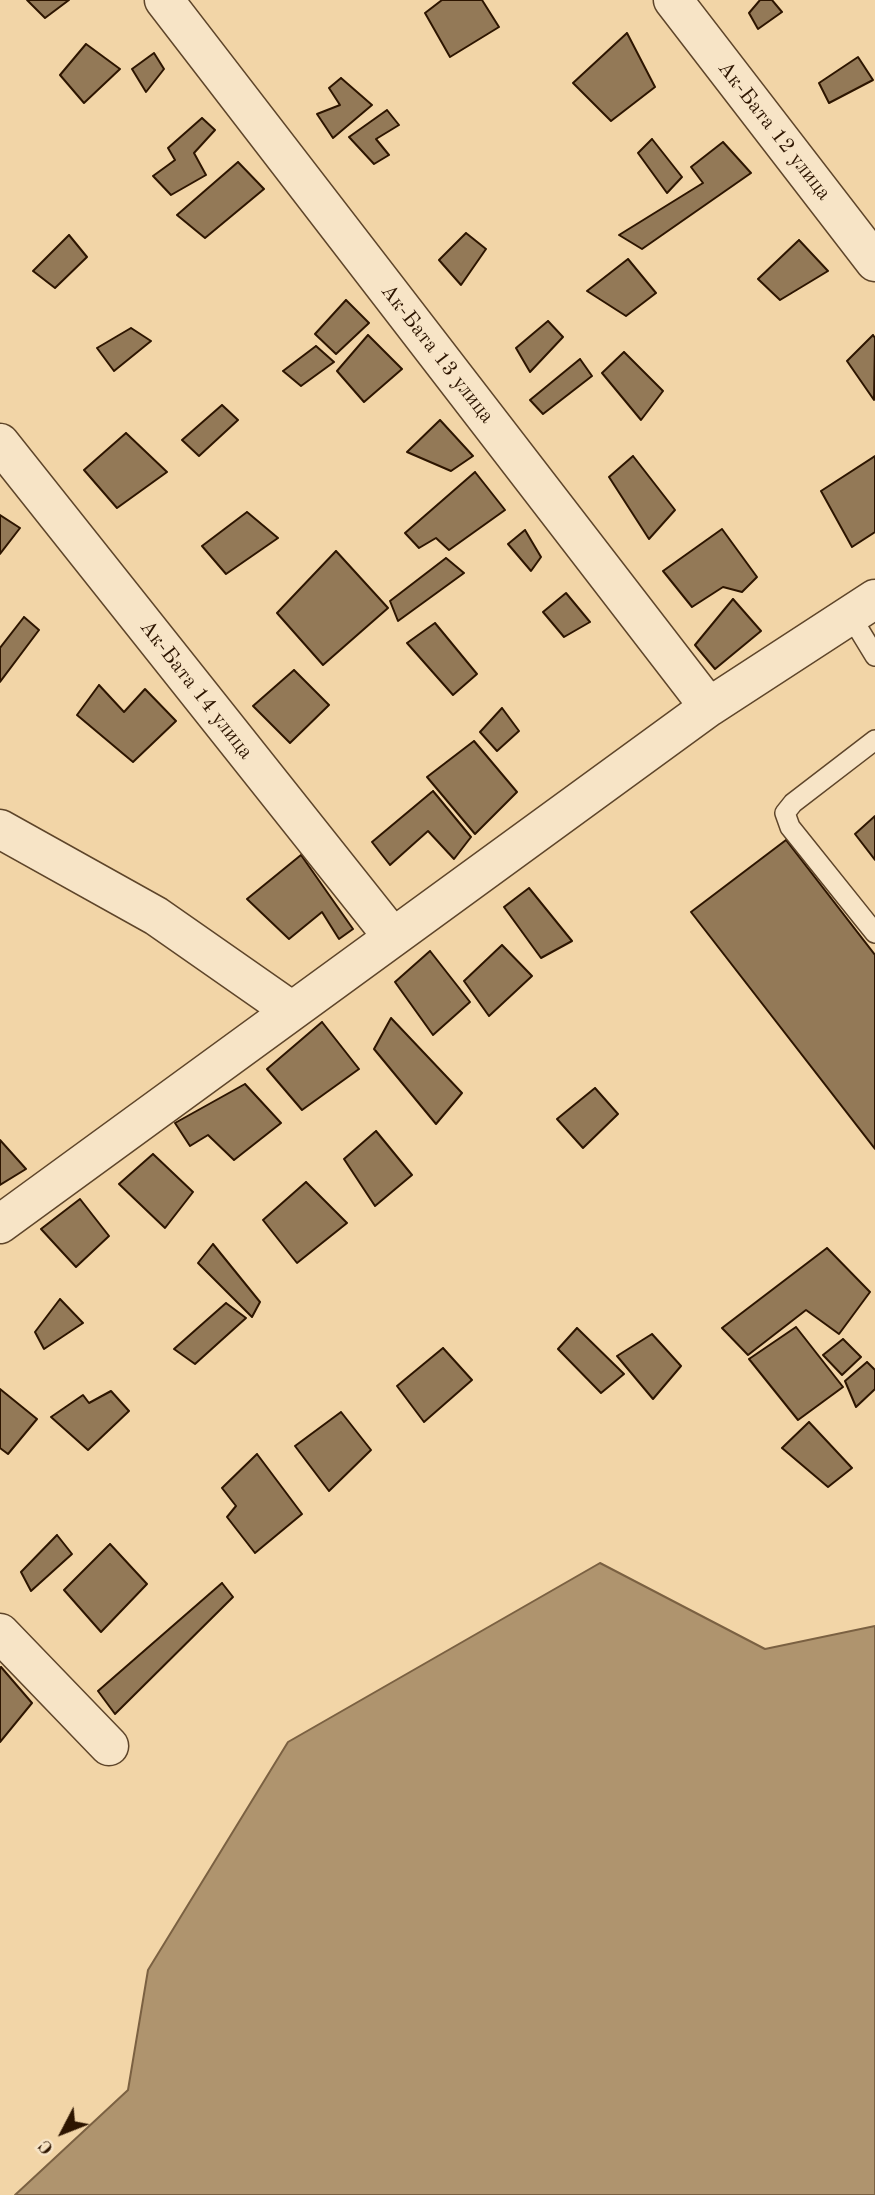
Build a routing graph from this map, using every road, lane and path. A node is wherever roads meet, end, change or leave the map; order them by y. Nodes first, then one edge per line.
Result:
1 (164, 0) edge
2 (673, 0) edge
3 (875, 262) edge
4 (0, 443) edge
5 (863, 607) edge
6 (875, 656) edge
7 (709, 707) junction
8 (875, 740) edge
9 (0, 829) edge
10 (875, 933) edge
11 (392, 936) junction
12 (292, 1010) junction
13 (0, 1224) edge
14 (0, 1633) edge
15 (108, 1746) dead end

1 - 7 street, Ак-Бата 13 улица
2 - 3 street, Ак-Бата 12 улица
4 - 11 street, Ак-Бата 14 улица
5 - 6 lane
5 - 7 street
7 - 11 street
8 - 10 lane
9 - 12 street
11 - 12 street
12 - 13 street
14 - 15 street

